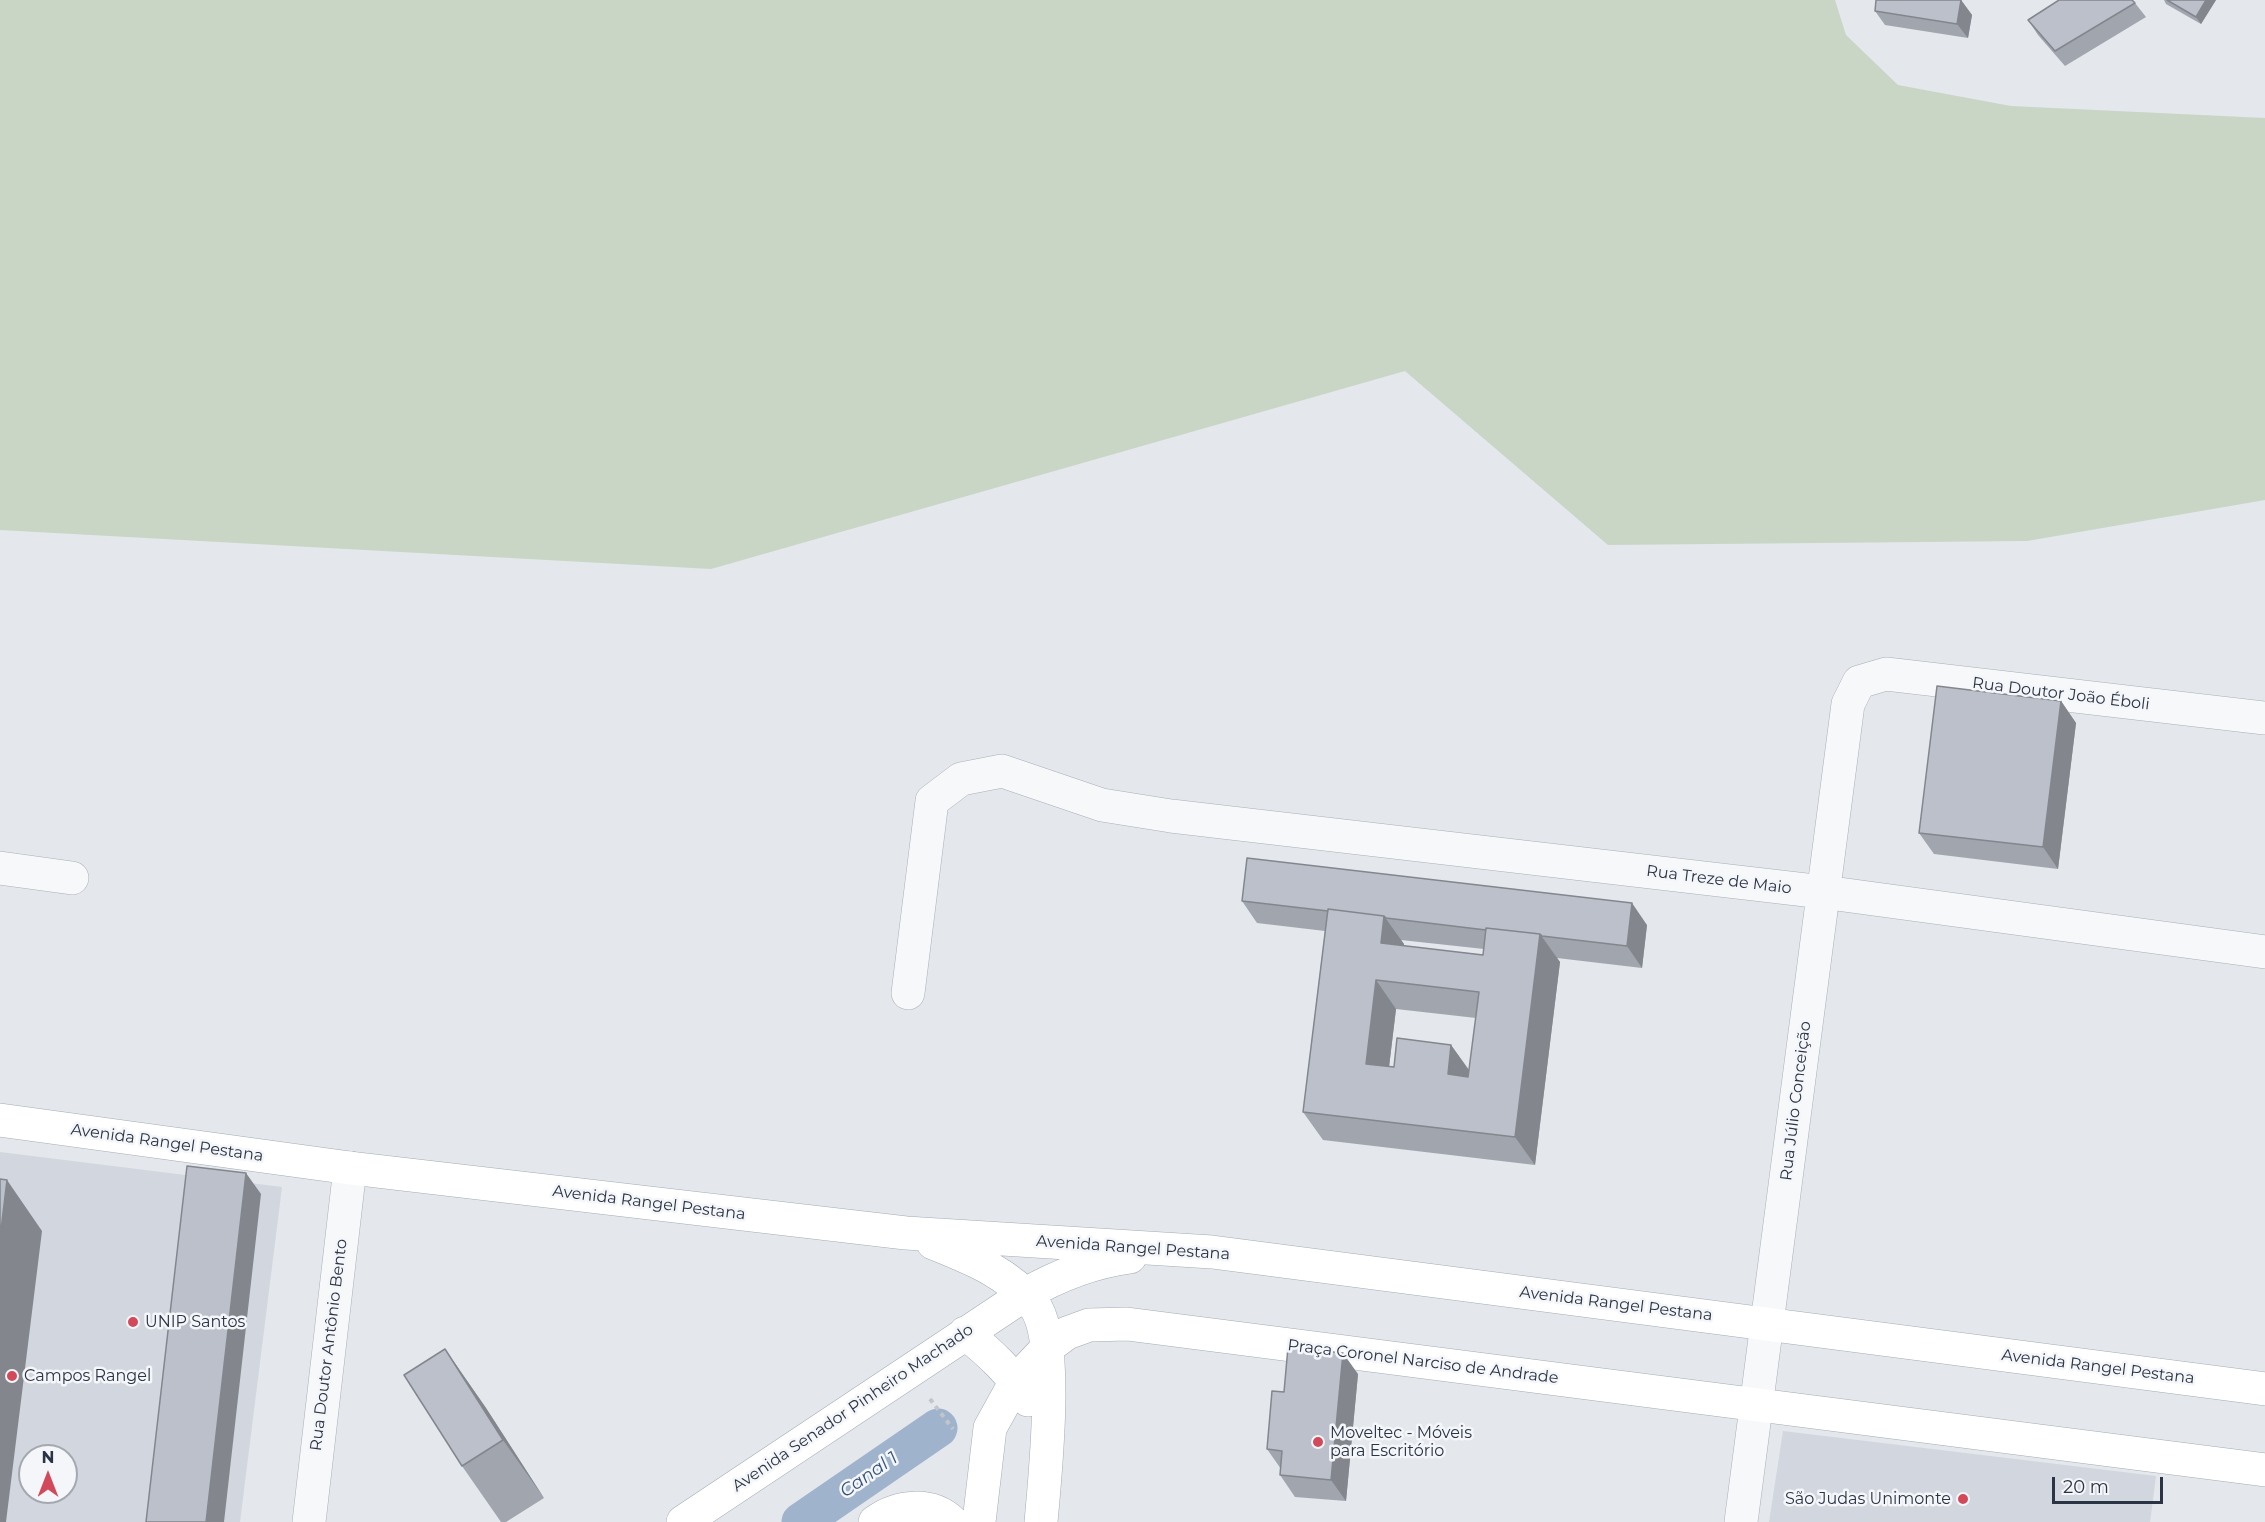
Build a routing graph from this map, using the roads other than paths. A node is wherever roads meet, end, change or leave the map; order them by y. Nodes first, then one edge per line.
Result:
1 (1859, 682) joint
2 (2265, 718) edge
3 (0, 868) edge
4 (72, 878) dead end
5 (1823, 892) junction
6 (2265, 952) edge
7 (908, 993) dead end
8 (0, 1120) edge
9 (350, 1168) junction
10 (906, 1233) junction
11 (1177, 1250) junction
12 (1024, 1295) junction
13 (1767, 1323) junction
14 (965, 1333) junction
15 (1048, 1347) junction
16 (1016, 1381) junction
17 (2265, 1389) edge
18 (1756, 1405) junction
19 (1048, 1448) junction
20 (2265, 1470) edge
21 (309, 1522) edge
22 (683, 1522) edge
23 (875, 1522) edge
24 (952, 1522) edge
25 (979, 1522) edge
26 (1041, 1522) edge
27 (1741, 1522) edge

1 - 2 street, Rua Doutor João Éboli
1 - 5 street, Rua Júlio Conceição
3 - 4 street
5 - 6 street, Rua Treze de Maio
5 - 7 street, Rua Treze de Maio
5 - 13 street, Rua Júlio Conceição
8 - 9 main road, Avenida Rangel Pestana
9 - 10 main road, Avenida Rangel Pestana
9 - 21 street, Rua Doutor Antônio Bento
10 - 11 main road, Avenida Rangel Pestana
10 - 12 main road
11 - 12 main road, Avenida Senador Pinheiro Machado
11 - 13 main road, Avenida Rangel Pestana
12 - 14 main road, Avenida Senador Pinheiro Machado
12 - 15 main road
13 - 17 main road, Avenida Rangel Pestana
13 - 18 street, Rua Júlio Conceição
14 - 16 main road
14 - 22 main road, Avenida Senador Pinheiro Machado
15 - 16 main road
15 - 18 main road, Praça Coronel Narciso de Andrade
15 - 19 main road
16 - 19 main road
16 - 25 main road
18 - 20 main road
18 - 27 street, Rua Júlio Conceição
19 - 26 main road
23 - 24 main road

